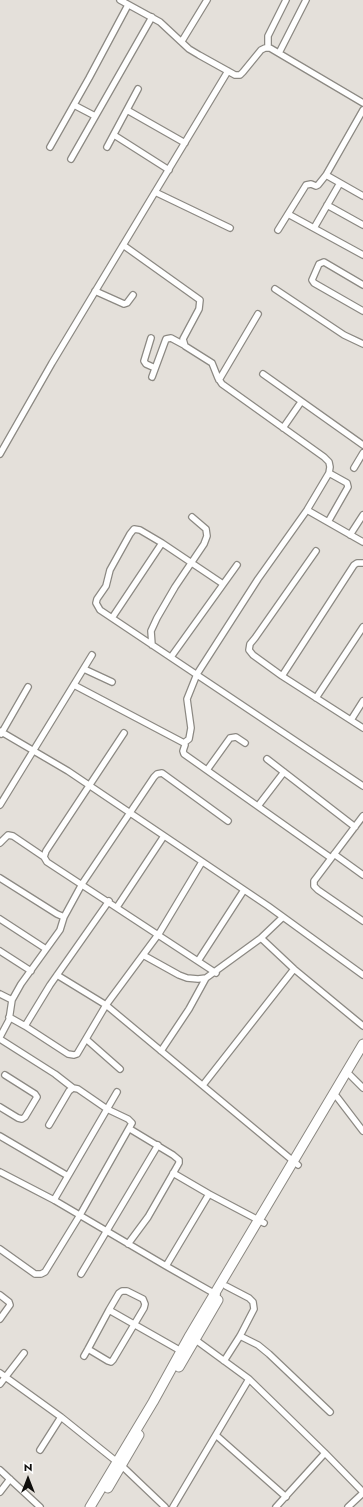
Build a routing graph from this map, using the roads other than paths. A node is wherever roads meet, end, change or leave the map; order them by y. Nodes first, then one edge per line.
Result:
1 (120, 0) edge
2 (207, 0) edge
3 (286, 0) edge
4 (306, 0) edge
5 (128, 5) junction
6 (152, 17) junction
7 (182, 42) junction
8 (268, 48) junction
9 (279, 53) junction
10 (228, 71) junction
11 (138, 89) dead end
12 (363, 103) edge
13 (74, 104) junction
14 (127, 110) junction
15 (363, 110) edge
16 (95, 116) junction
17 (114, 135) junction
18 (185, 142) junction
19 (50, 147) dead end
20 (107, 147) dead end
21 (71, 159) dead end
22 (169, 170) junction
23 (326, 176) junction
24 (340, 183) junction
25 (155, 192) junction
26 (363, 196) edge
27 (327, 206) junction
28 (288, 214) junction
29 (363, 225) edge
30 (230, 228) dead end
31 (314, 228) junction
32 (278, 230) dead end
33 (123, 246) junction
34 (363, 255) edge
35 (363, 285) edge
36 (275, 289) dead end
37 (95, 291) junction
38 (133, 295) dead end
39 (363, 311) edge
40 (258, 314) dead end
41 (151, 338) dead end
42 (363, 344) edge
43 (184, 345) junction
44 (155, 368) junction
45 (263, 374) dead end
46 (152, 377) dead end
47 (219, 380) junction
48 (301, 402) junction
49 (283, 428) junction
50 (363, 445) edge
51 (363, 453) edge
52 (0, 454) edge
53 (354, 468) dead end
54 (329, 473) junction
55 (307, 510) junction
56 (363, 514) edge
57 (192, 517) dead end
58 (328, 522) junction
59 (350, 535) junction
60 (363, 542) edge
61 (162, 543) junction
62 (316, 551) dead end
63 (191, 563) junction
64 (363, 563) edge
65 (237, 565) dead end
66 (223, 584) junction
67 (112, 618) junction
68 (363, 627) edge
69 (152, 645) junction
70 (92, 655) dead end
71 (171, 657) junction
72 (84, 669) junction
73 (197, 674) junction
74 (282, 676) junction
75 (112, 682) dead end
76 (74, 685) junction
77 (28, 687) dead end
78 (316, 698) junction
79 (363, 701) edge
80 (350, 720) junction
81 (363, 728) edge
82 (1, 732) edge
83 (124, 733) dead end
84 (184, 743) junction
85 (245, 743) dead end
86 (34, 751) junction
87 (267, 759) dead end
88 (207, 770) junction
89 (284, 772) junction
90 (89, 786) junction
91 (363, 786) edge
92 (0, 805) edge
93 (258, 806) junction
94 (130, 813) junction
95 (363, 816) edge
96 (228, 821) dead end
97 (355, 827) junction
98 (164, 836) junction
99 (0, 843) edge
100 (332, 856) junction
101 (44, 857) junction
102 (202, 862) junction
103 (363, 875) edge
104 (0, 878) edge
105 (82, 884) junction
106 (244, 890) junction
107 (109, 901) junction
108 (117, 907) junction
109 (64, 917) junction
110 (283, 917) junction
111 (0, 919) edge
112 (363, 922) edge
113 (158, 934) junction
114 (261, 938) junction
115 (46, 949) junction
116 (0, 951) edge
117 (143, 955) junction
118 (198, 961) junction
119 (294, 969) junction
120 (31, 971) junction
121 (216, 973) junction
122 (57, 974) junction
123 (363, 975) edge
124 (206, 978) junction
125 (0, 994) edge
126 (12, 1000) junction
127 (106, 1005) junction
128 (9, 1017) junction
129 (25, 1026) junction
130 (363, 1026) edge
131 (2, 1031) edge
132 (0, 1038) edge
133 (86, 1039) junction
134 (363, 1044) edge
135 (161, 1051) junction
136 (363, 1052) edge
137 (120, 1069) dead end
138 (5, 1075) dead end
139 (350, 1075) junction
140 (203, 1085) junction
141 (73, 1088) junction
142 (363, 1088) edge
143 (117, 1092) dead end
144 (337, 1097) junction
145 (0, 1107) edge
146 (107, 1109) junction
147 (49, 1125) dead end
148 (130, 1129) junction
149 (363, 1131) edge
150 (0, 1136) edge
151 (158, 1145) junction
152 (295, 1163) junction
153 (0, 1172) edge
154 (173, 1173) junction
155 (68, 1176) junction
156 (209, 1194) junction
157 (54, 1200) junction
158 (80, 1215) junction
159 (261, 1221) junction
160 (106, 1230) junction
161 (128, 1244) junction
162 (0, 1249) edge
163 (166, 1266) junction
164 (81, 1274) dead end
165 (226, 1286) junction
166 (0, 1295) edge
167 (217, 1295) junction
168 (109, 1310) junction
169 (0, 1320) edge
170 (135, 1324) junction
171 (240, 1336) junction
172 (192, 1337) junction
173 (88, 1349) junction
174 (181, 1351) junction
175 (24, 1353) dead end
176 (84, 1356) dead end
177 (224, 1361) junction
178 (0, 1373) edge
179 (6, 1377) junction
180 (250, 1379) junction
181 (0, 1384) edge
182 (330, 1412) dead end
183 (61, 1417) junction
184 (216, 1436) junction
185 (40, 1450) dead end
186 (324, 1453) junction
187 (119, 1464) junction
188 (0, 1470) edge
189 (10, 1479) junction
190 (0, 1492) edge
191 (363, 1493) edge
192 (286, 1497) junction
193 (40, 1507) edge
194 (90, 1507) edge
195 (96, 1507) edge
196 (166, 1507) edge
197 (174, 1507) edge
198 (276, 1507) edge
199 (348, 1507) edge

1 - 5 street
2 - 7 street
3 - 8 street
4 - 9 street
5 - 6 street
5 - 13 street
6 - 7 street
6 - 16 street
7 - 10 street
8 - 9 street
8 - 10 street
9 - 12 street
10 - 18 street
11 - 14 street
13 - 16 street
13 - 19 street
14 - 17 street
14 - 18 street
15 - 23 street
16 - 21 street
17 - 20 street
17 - 22 street
18 - 22 street
22 - 25 street
23 - 24 street
23 - 28 street
24 - 26 street
24 - 27 street
25 - 30 street
25 - 33 street
27 - 29 street
27 - 31 street
28 - 31 street
28 - 32 street
31 - 34 street
33 - 37 street
33 - 43 street
35 - 39 street
36 - 42 street
37 - 38 street
37 - 52 street
40 - 47 street
41 - 44 street
43 - 44 street
43 - 47 street
44 - 46 street
45 - 48 street
47 - 49 street
48 - 49 street
48 - 50 street
49 - 54 street
51 - 53 street
54 - 55 street
54 - 58 street
55 - 58 street
55 - 73 street
56 - 59 street
57 - 63 street
58 - 59 street
59 - 60 street
61 - 63 street
61 - 67 street
61 - 67 street
62 - 74 street
63 - 66 street
63 - 69 street
64 - 74 street
65 - 66 street
66 - 71 street
67 - 69 street
68 - 78 street
69 - 71 street
70 - 72 street
71 - 73 street
72 - 75 street
72 - 76 street
73 - 84 street
73 - 91 street
74 - 78 street
76 - 84 street
76 - 86 street
77 - 82 street
78 - 80 street
79 - 80 street
80 - 81 street
82 - 86 street
83 - 90 street
84 - 88 street
85 - 88 street
86 - 90 street
86 - 92 street
87 - 89 street
88 - 93 street
89 - 93 street
89 - 97 street
90 - 94 street
90 - 101 street
93 - 100 street
94 - 96 street
94 - 98 street
94 - 105 street
95 - 97 street
97 - 100 street
98 - 102 street
98 - 108 street
99 - 101 street
100 - 103 street
100 - 112 street
101 - 105 street
102 - 106 street
102 - 113 street
104 - 109 street
105 - 107 street
105 - 109 street
106 - 110 street
106 - 118 street
107 - 108 street
107 - 122 street
108 - 113 street
109 - 115 street
110 - 114 street
110 - 123 street
111 - 115 street
113 - 117 street
113 - 118 street
114 - 119 street
114 - 121 street
115 - 120 street
116 - 120 street
117 - 124 street
117 - 127 street
118 - 121 street
119 - 130 street
119 - 140 street
120 - 126 street
121 - 124 street
122 - 127 street
122 - 129 street
124 - 135 street
125 - 126 street
126 - 128 street
127 - 133 street
127 - 135 street
128 - 129 street
128 - 131 street
129 - 133 street
131 - 132 street
132 - 141 street
133 - 137 street
134 - 152 main road
135 - 140 street
136 - 139 main road
138 - 145 street
139 - 142 street
139 - 144 main road
140 - 152 street
141 - 146 street
141 - 147 street
143 - 146 street
144 - 149 street
144 - 152 main road
146 - 148 street
146 - 155 street
148 - 151 street
148 - 158 street
150 - 155 street
151 - 154 street
151 - 160 street
152 - 159 main road
153 - 157 street
154 - 156 street
154 - 161 street
155 - 157 street
156 - 159 street
156 - 163 street
157 - 158 street
158 - 160 street
158 - 162 street
159 - 165 main road
159 - 167 main road
160 - 161 street
160 - 164 street
161 - 163 street
163 - 167 street
165 - 167 main road
165 - 171 street
166 - 169 street
167 - 172 main road
168 - 170 street
168 - 170 street
168 - 173 street
170 - 173 street
170 - 174 street
171 - 177 street
171 - 182 street
172 - 174 main road
172 - 177 street
172 - 187 main road
173 - 176 street
174 - 187 main road
175 - 179 street
177 - 180 street
178 - 179 street
179 - 181 street
179 - 183 street
180 - 184 street
180 - 186 street
183 - 185 street
183 - 187 street
184 - 192 street
184 - 197 street
186 - 191 street
186 - 192 street
187 - 194 main road
187 - 195 main road
187 - 196 street
188 - 189 street
189 - 190 street
189 - 193 street
191 - 199 street
192 - 198 street

